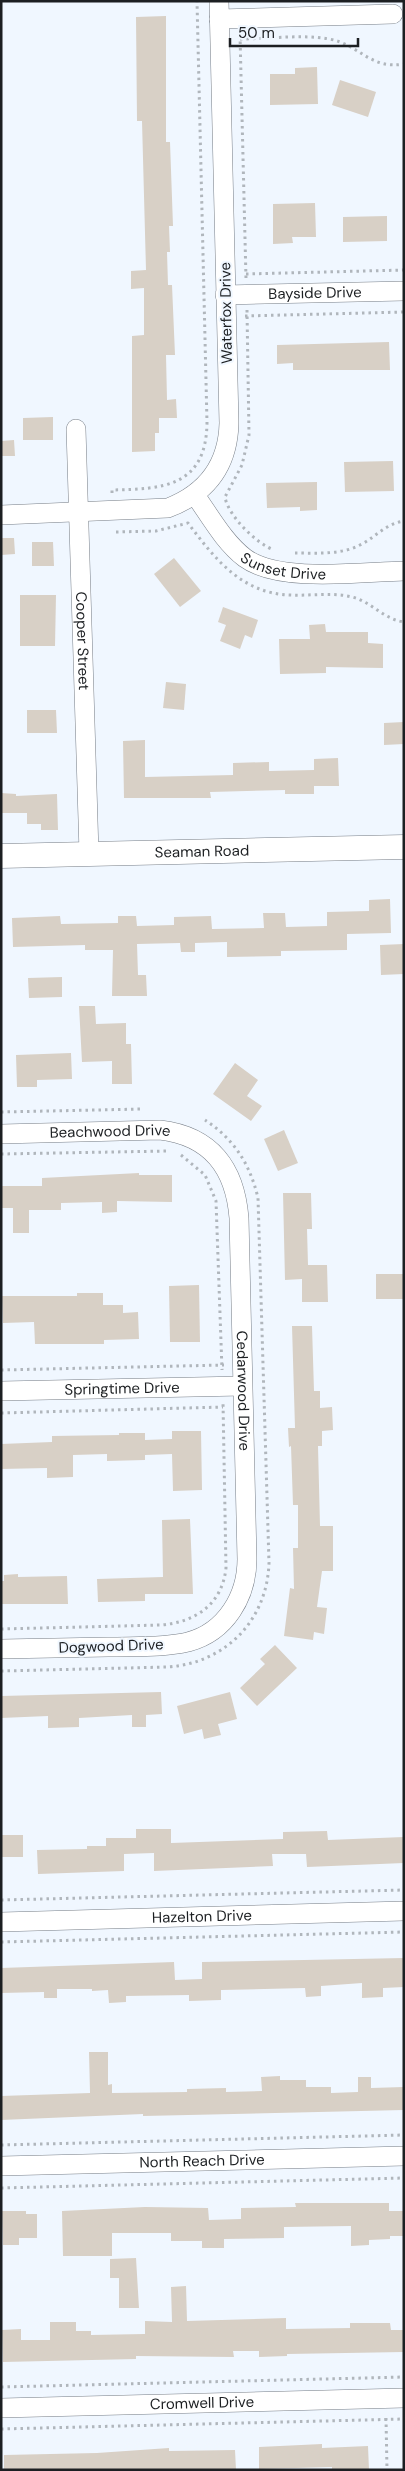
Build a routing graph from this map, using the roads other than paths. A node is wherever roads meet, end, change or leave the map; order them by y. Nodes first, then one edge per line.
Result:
1 (219, 10) edge
2 (392, 14) dead end
3 (404, 291) edge
4 (226, 295) junction
5 (76, 429) dead end
6 (195, 495) junction
7 (79, 512) junction
8 (1, 515) edge
9 (404, 571) edge
10 (404, 847) edge
11 (89, 853) junction
12 (1, 856) edge
13 (1, 1134) edge
14 (213, 1152) joint
15 (242, 1386) junction
16 (1, 1391) edge
17 (217, 1628) joint
18 (1, 1649) edge
19 (404, 1911) edge
20 (1, 1922) edge
21 (404, 2156) edge
22 (1, 2166) edge
23 (404, 2398) edge
24 (1, 2408) edge

1 - 2 street
1 - 4 street, Waterfox Drive
3 - 4 street, Bayside Drive
4 - 6 street, Waterfox Drive
5 - 7 street, Cooper Street
6 - 7 street, Waterfox Drive
6 - 9 street, Sunset Drive
7 - 8 street, Waterfox Drive
7 - 11 street, Cooper Street
10 - 11 street, Seaman Road
11 - 12 street, Seaman Road
13 - 14 street, Beachwood Drive
14 - 15 street, Cedarwood Drive
15 - 16 street, Springtime Drive
15 - 17 street, Cedarwood Drive
17 - 18 street, Dogwood Drive
19 - 20 street, Hazelton Drive
21 - 22 street, North Reach Drive
23 - 24 street, Cromwell Drive

